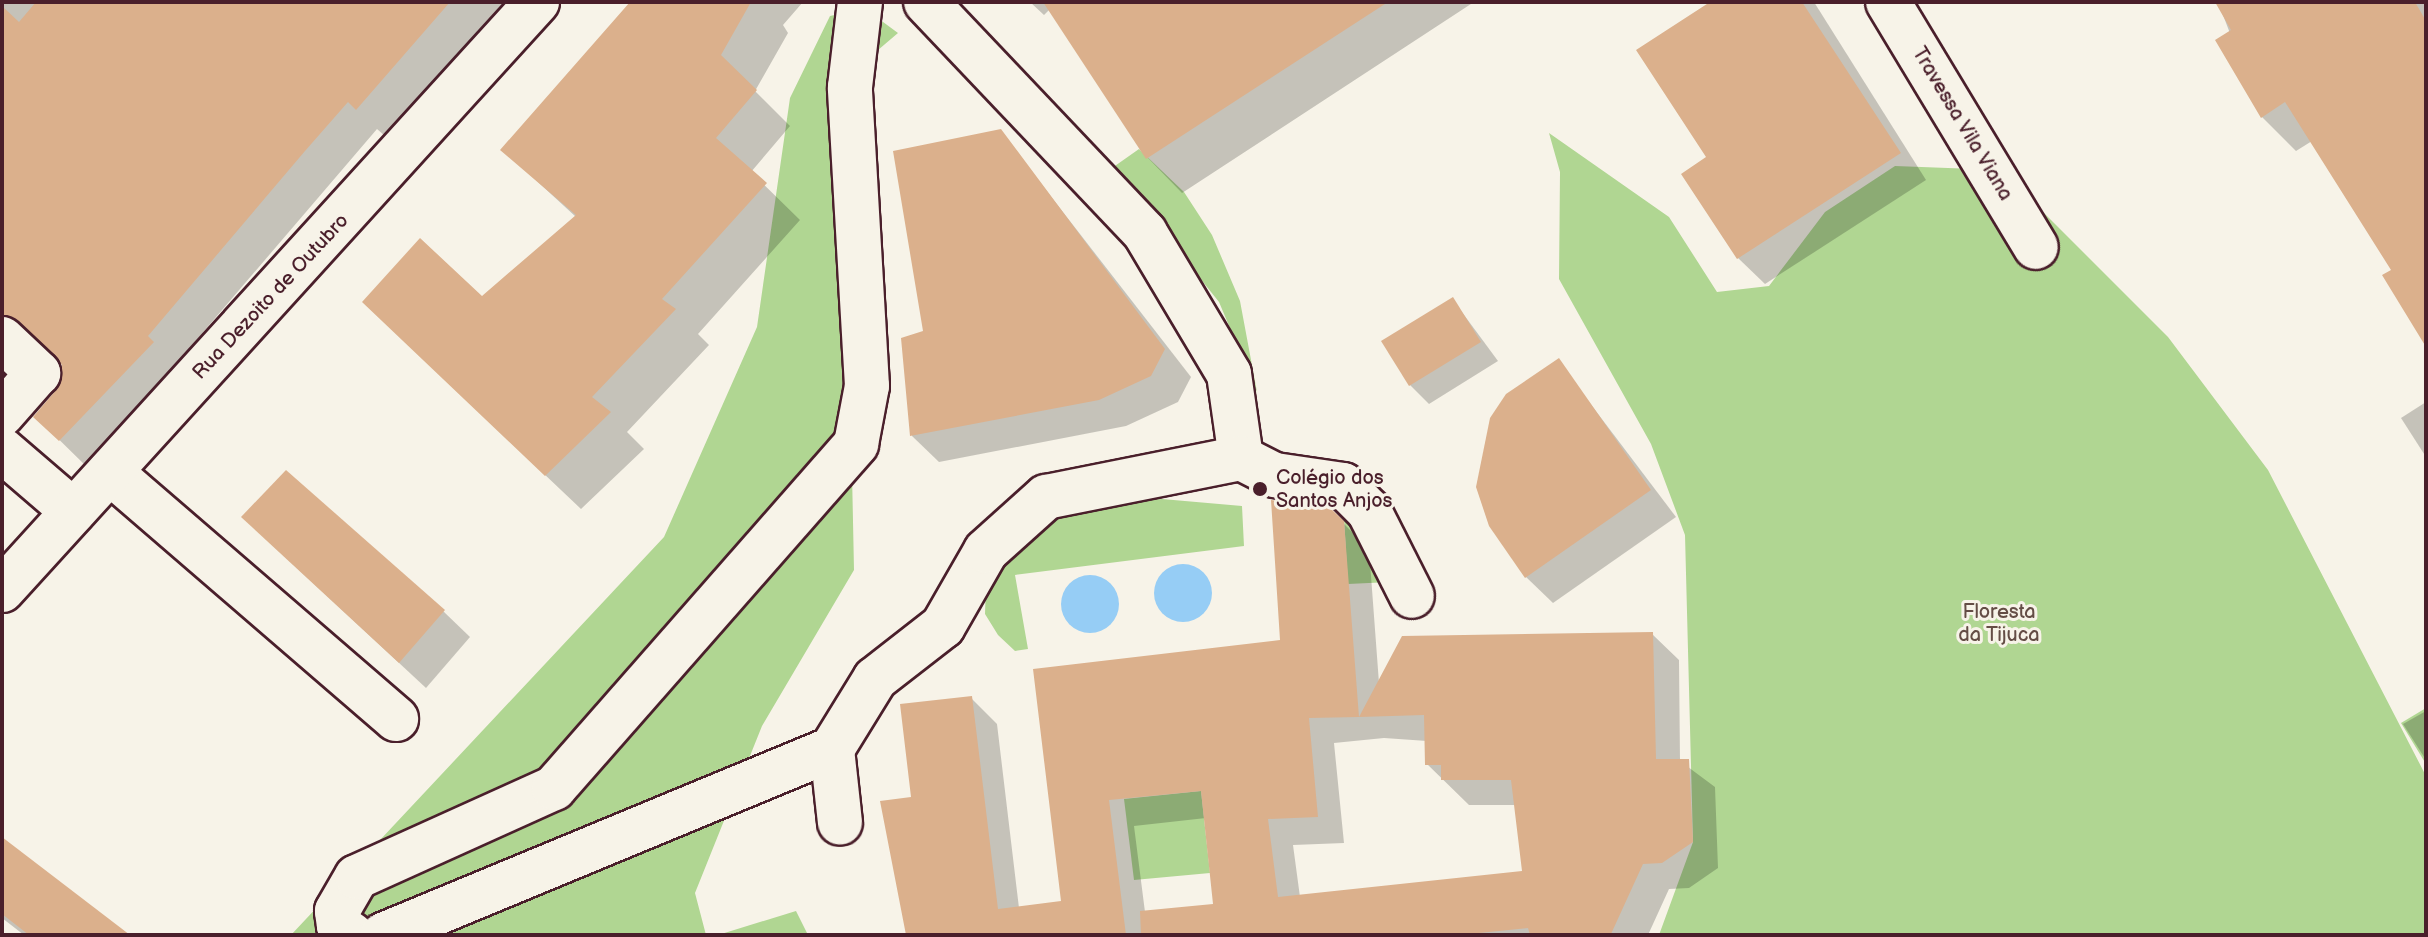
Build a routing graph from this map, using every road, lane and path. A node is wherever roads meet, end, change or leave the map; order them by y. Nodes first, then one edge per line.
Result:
1 (537, 2) edge
2 (860, 2) edge
3 (926, 2) edge
4 (1888, 2) edge
5 (2036, 247) dead end
6 (2, 339) edge
7 (2, 414) edge
8 (2, 450) edge
9 (1241, 458) junction
10 (110, 472) junction
11 (73, 511) junction
12 (2, 590) edge
13 (1412, 596) dead end
14 (396, 719) dead end
15 (832, 749) junction
16 (840, 823) dead end
17 (352, 935) edge
18 (383, 935) edge

1 - 10 street, Rua Dezoito de Outubro
2 - 17 street
3 - 9 street
4 - 5 street, Travessa Vila Viana
6 - 7 street
8 - 11 street
9 - 13 street
9 - 15 street
10 - 11 street, Rua Dezoito de Outubro
10 - 14 street
11 - 12 street, Rua Dezoito de Outubro
15 - 16 street
15 - 18 street

